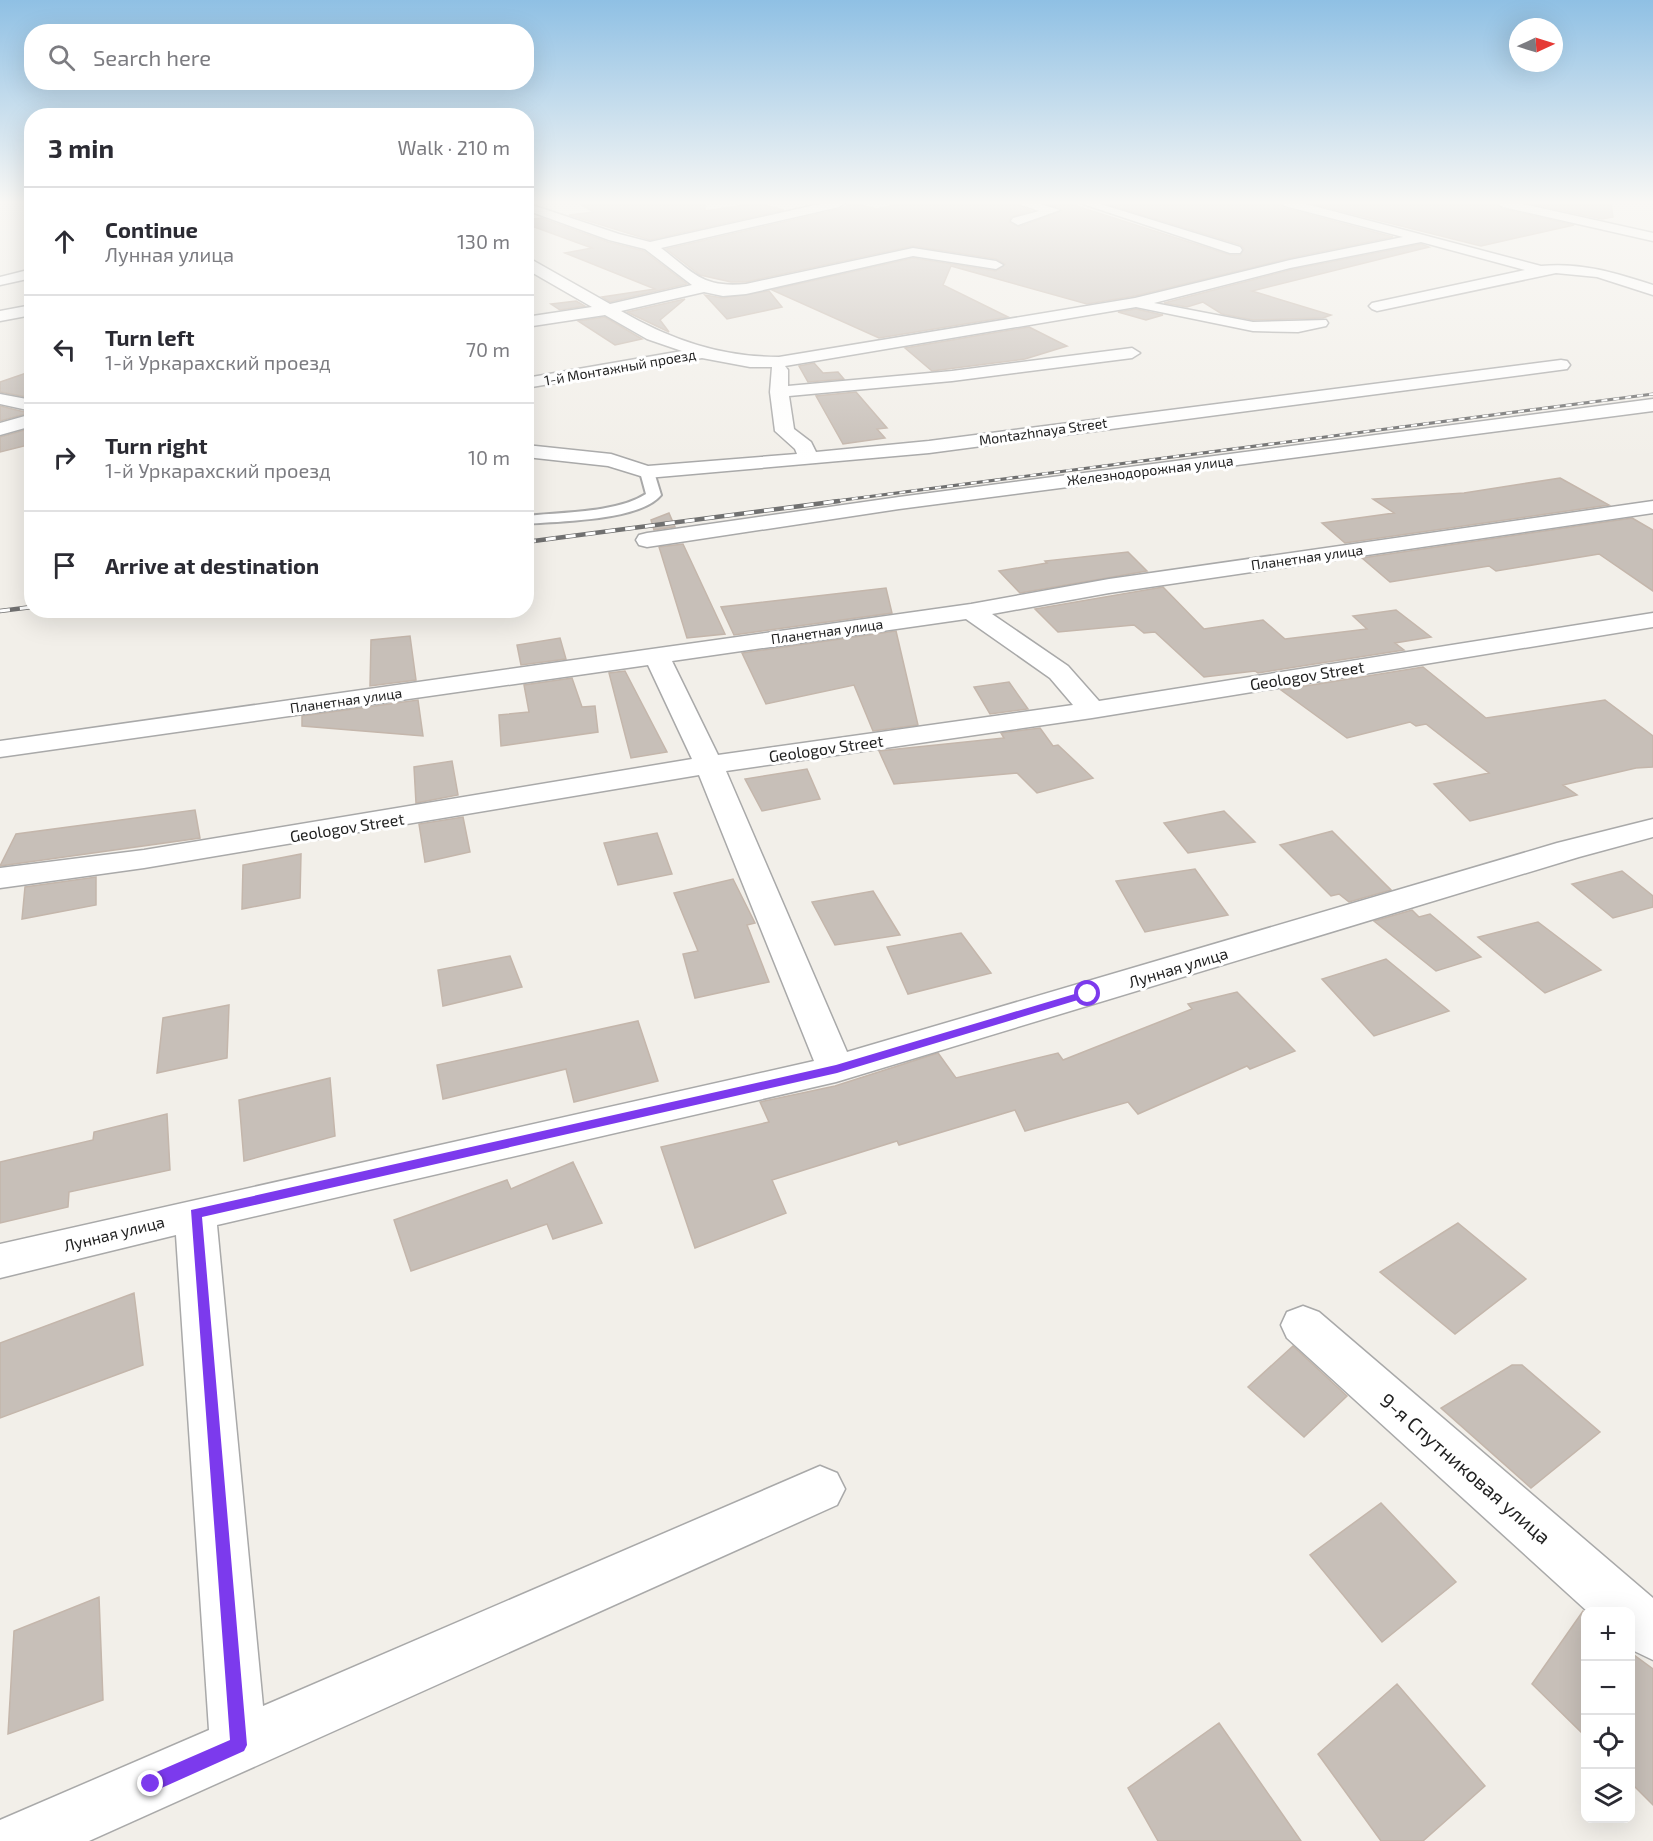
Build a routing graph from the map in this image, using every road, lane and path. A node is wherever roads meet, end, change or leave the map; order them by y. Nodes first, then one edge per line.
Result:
1 (574, 289) edge
2 (696, 289) edge
3 (713, 289) edge
4 (751, 289) edge
5 (1191, 289) edge
6 (1455, 289) edge
7 (1135, 303) junction
8 (1377, 306) dead end
9 (610, 309) junction
10 (24, 311) edge
11 (0, 316) edge
12 (534, 321) edge
13 (1320, 323) dead end
14 (702, 353) junction
15 (1132, 353) dead end
16 (779, 362) junction
17 (1560, 365) dead end
18 (534, 382) edge
19 (779, 392) junction
20 (0, 399) edge
21 (24, 404) edge
22 (1653, 405) edge
23 (24, 422) edge
24 (0, 429) edge
25 (534, 452) edge
26 (809, 459) junction
27 (647, 472) junction
28 (1653, 507) edge
29 (534, 519) edge
30 (647, 540) dead end
31 (971, 611) junction
32 (1653, 620) edge
33 (657, 656) junction
34 (1092, 710) junction
35 (0, 749) edge
36 (709, 765) junction
37 (1653, 828) edge
38 (0, 878) edge
39 (837, 1069) junction
40 (195, 1214) junction
41 (0, 1261) edge
42 (1303, 1325) dead end
43 (820, 1489) dead end
44 (1623, 1607) edge
45 (1635, 1617) edge
46 (1653, 1633) edge
47 (238, 1745) junction
48 (21, 1841) edge

1 - 9 street
2 - 9 street
3 - 4 street
5 - 7 street, 1-й Монтажный проезд
6 - 8 street
7 - 13 street
7 - 16 street, 1-й Монтажный проезд
9 - 12 street
9 - 14 street
10 - 11 street
14 - 16 street, 1-й Монтажный проезд
14 - 18 street, 1-й Монтажный проезд
15 - 19 street
16 - 19 street
17 - 26 street, Montazhnaya Street
19 - 26 street
20 - 21 street
22 - 30 street, Железнодорожная улица
23 - 24 street
25 - 27 street, Montazhnaya Street
26 - 27 street, Montazhnaya Street
27 - 29 lane
28 - 31 street, Планетная улица
31 - 33 street, Планетная улица
31 - 34 street
32 - 34 street, Geologov Street
33 - 35 street, Планетная улица
33 - 36 street
34 - 36 street, Geologov Street
36 - 38 street, Geologov Street
36 - 39 street
37 - 39 street, Лунная улица
39 - 40 street, Лунная улица
40 - 41 street, Лунная улица
40 - 47 street
42 - 44 street, 9-я Спутниковая улица
43 - 47 street
45 - 46 street, 9-я Спутниковая улица
47 - 48 street

